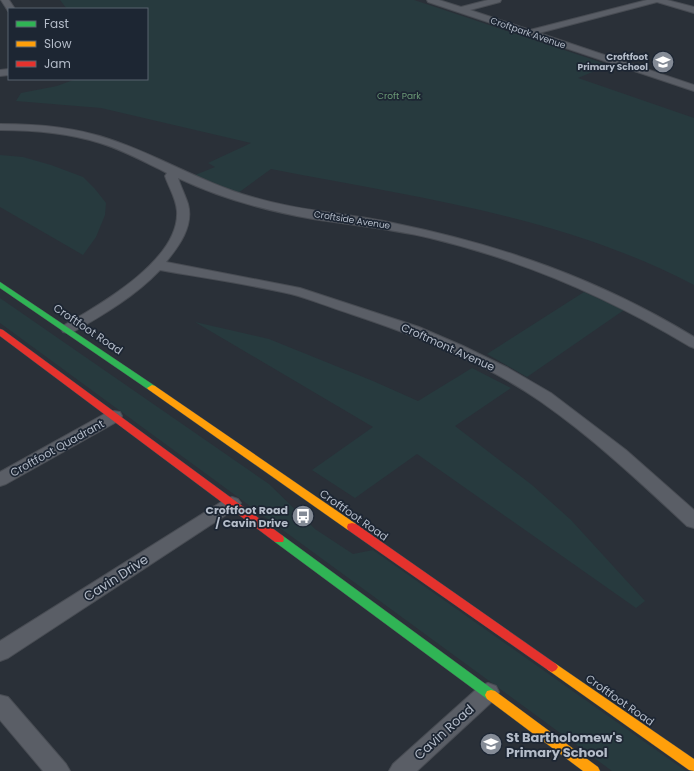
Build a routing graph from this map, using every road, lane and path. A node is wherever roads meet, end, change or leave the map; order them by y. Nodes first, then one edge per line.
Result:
1 (431, 0) edge
2 (497, 0) edge
3 (657, 0) edge
4 (461, 10) junction
5 (694, 10) edge
6 (529, 33) junction
7 (694, 88) edge
8 (0, 127) edge
9 (174, 172) junction
10 (158, 265) junction
11 (0, 284) edge
12 (68, 329) junction
13 (0, 332) edge
14 (694, 343) edge
15 (114, 416) junction
16 (0, 480) edge
17 (232, 503) junction
18 (694, 521) edge
19 (0, 652) edge
20 (488, 692) junction
21 (0, 704) edge
22 (693, 764) edge
23 (58, 771) edge
24 (401, 771) edge
25 (593, 771) edge

1 - 4 street, Croftpark Avenue
2 - 4 street
3 - 5 street
3 - 6 street
4 - 6 street, Croftpark Avenue
6 - 7 street, Croftpark Avenue
8 - 9 street, Croftside Avenue
9 - 10 street
9 - 14 street, Croftside Avenue
10 - 12 street
10 - 18 street, Croftmont Avenue
11 - 12 street, Croftfoot Road
12 - 22 street, Croftfoot Road
13 - 15 street
15 - 16 street, Croftfoot Quadrant
15 - 17 street
17 - 19 street, Cavin Drive
17 - 20 street
20 - 24 street, Cavin Road
20 - 25 street
21 - 23 street

